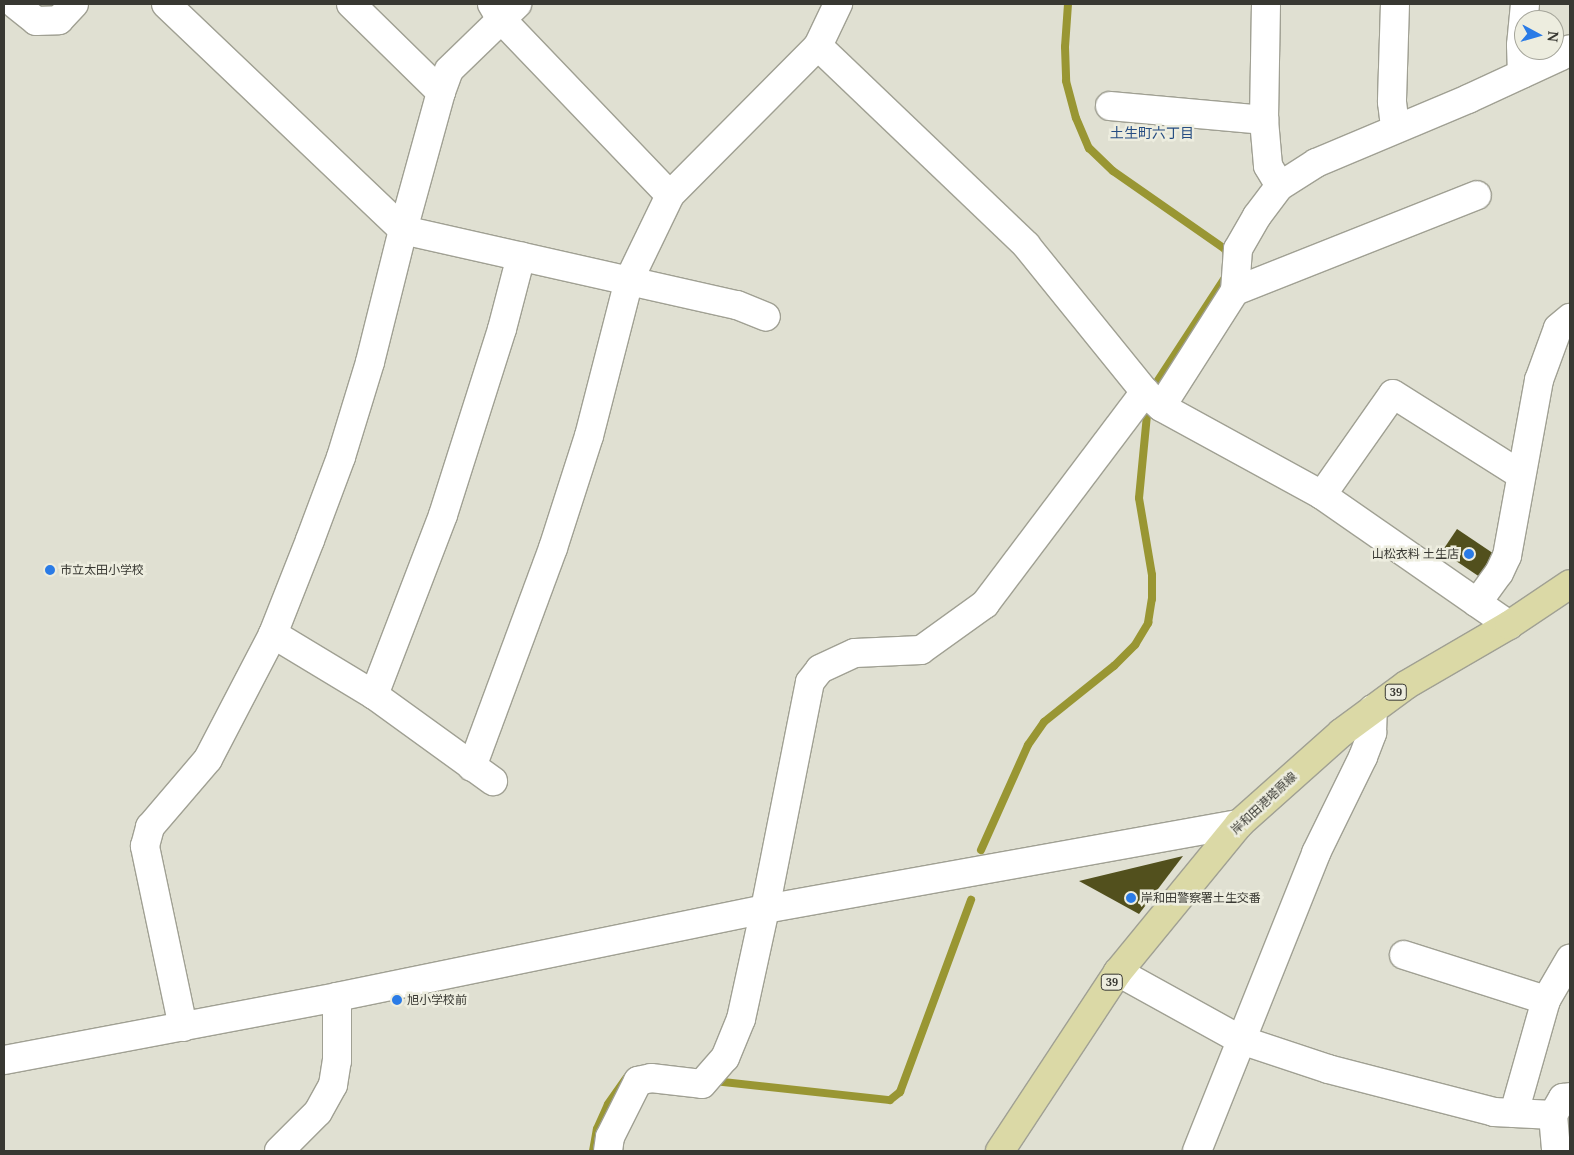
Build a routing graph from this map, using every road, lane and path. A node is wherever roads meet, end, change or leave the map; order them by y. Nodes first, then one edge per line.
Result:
1 (15, 4) edge
2 (74, 4) edge
3 (166, 4) edge
4 (351, 4) edge
5 (838, 4) edge
6 (1266, 4) edge
7 (1395, 4) edge
8 (1525, 4) edge
9 (503, 8) edge
10 (818, 46) junction
11 (1570, 49) edge
12 (1522, 74) junction
13 (441, 92) junction
14 (1110, 106) dead end
15 (1264, 120) junction
16 (1396, 128) junction
17 (1280, 186) junction
18 (670, 194) junction
19 (1477, 195) dead end
20 (403, 230) junction
21 (521, 256) junction
22 (629, 280) junction
23 (1235, 292) junction
24 (766, 317) dead end
25 (1570, 318) edge
26 (1153, 400) junction
27 (1521, 476) junction
28 (1322, 495) junction
29 (1570, 584) edge
30 (1478, 603) junction
31 (1509, 625) junction
32 (273, 634) junction
33 (374, 696) junction
34 (1374, 709) junction
35 (1239, 824) junction
36 (765, 909) junction
37 (1404, 955) dead end
38 (1570, 959) edge
39 (1118, 972) junction
40 (338, 997) junction
41 (1546, 1000) junction
42 (183, 1027) junction
43 (1241, 1040) junction
44 (4, 1060) edge
45 (1562, 1106) edge
46 (1514, 1113) junction
47 (279, 1151) edge
48 (608, 1151) edge
49 (1000, 1151) edge
50 (1196, 1151) edge
51 (1556, 1151) edge

1 - 2 street
3 - 20 street
4 - 13 street
5 - 10 street
6 - 15 street
7 - 16 street
8 - 12 street
9 - 13 street
9 - 18 street
10 - 18 street
10 - 26 street
11 - 12 street
12 - 16 street
13 - 20 street
14 - 15 street
15 - 17 street
16 - 17 street
17 - 23 street
18 - 22 street
19 - 23 street
20 - 21 street
20 - 32 street
21 - 22 street
21 - 33 street
22 - 24 street
22 - 33 street
23 - 26 street
25 - 27 street
26 - 28 street
26 - 36 street
27 - 28 street
27 - 30 street
28 - 30 street
29 - 31 main road, 岸和田港塔原線 / 39
30 - 31 street
31 - 34 main road, 岸和田港塔原線 / 39
32 - 33 street
32 - 42 street
34 - 35 main road, 岸和田港塔原線 / 39
34 - 43 street
35 - 36 street
35 - 39 main road, 岸和田港塔原線 / 39
36 - 40 street
36 - 48 street
37 - 41 street
38 - 41 street
39 - 43 street
39 - 49 main road, 岸和田港塔原線 / 39
40 - 42 street
40 - 47 street
41 - 46 street
42 - 44 street
43 - 46 street
43 - 50 street
45 - 46 street
45 - 51 street

